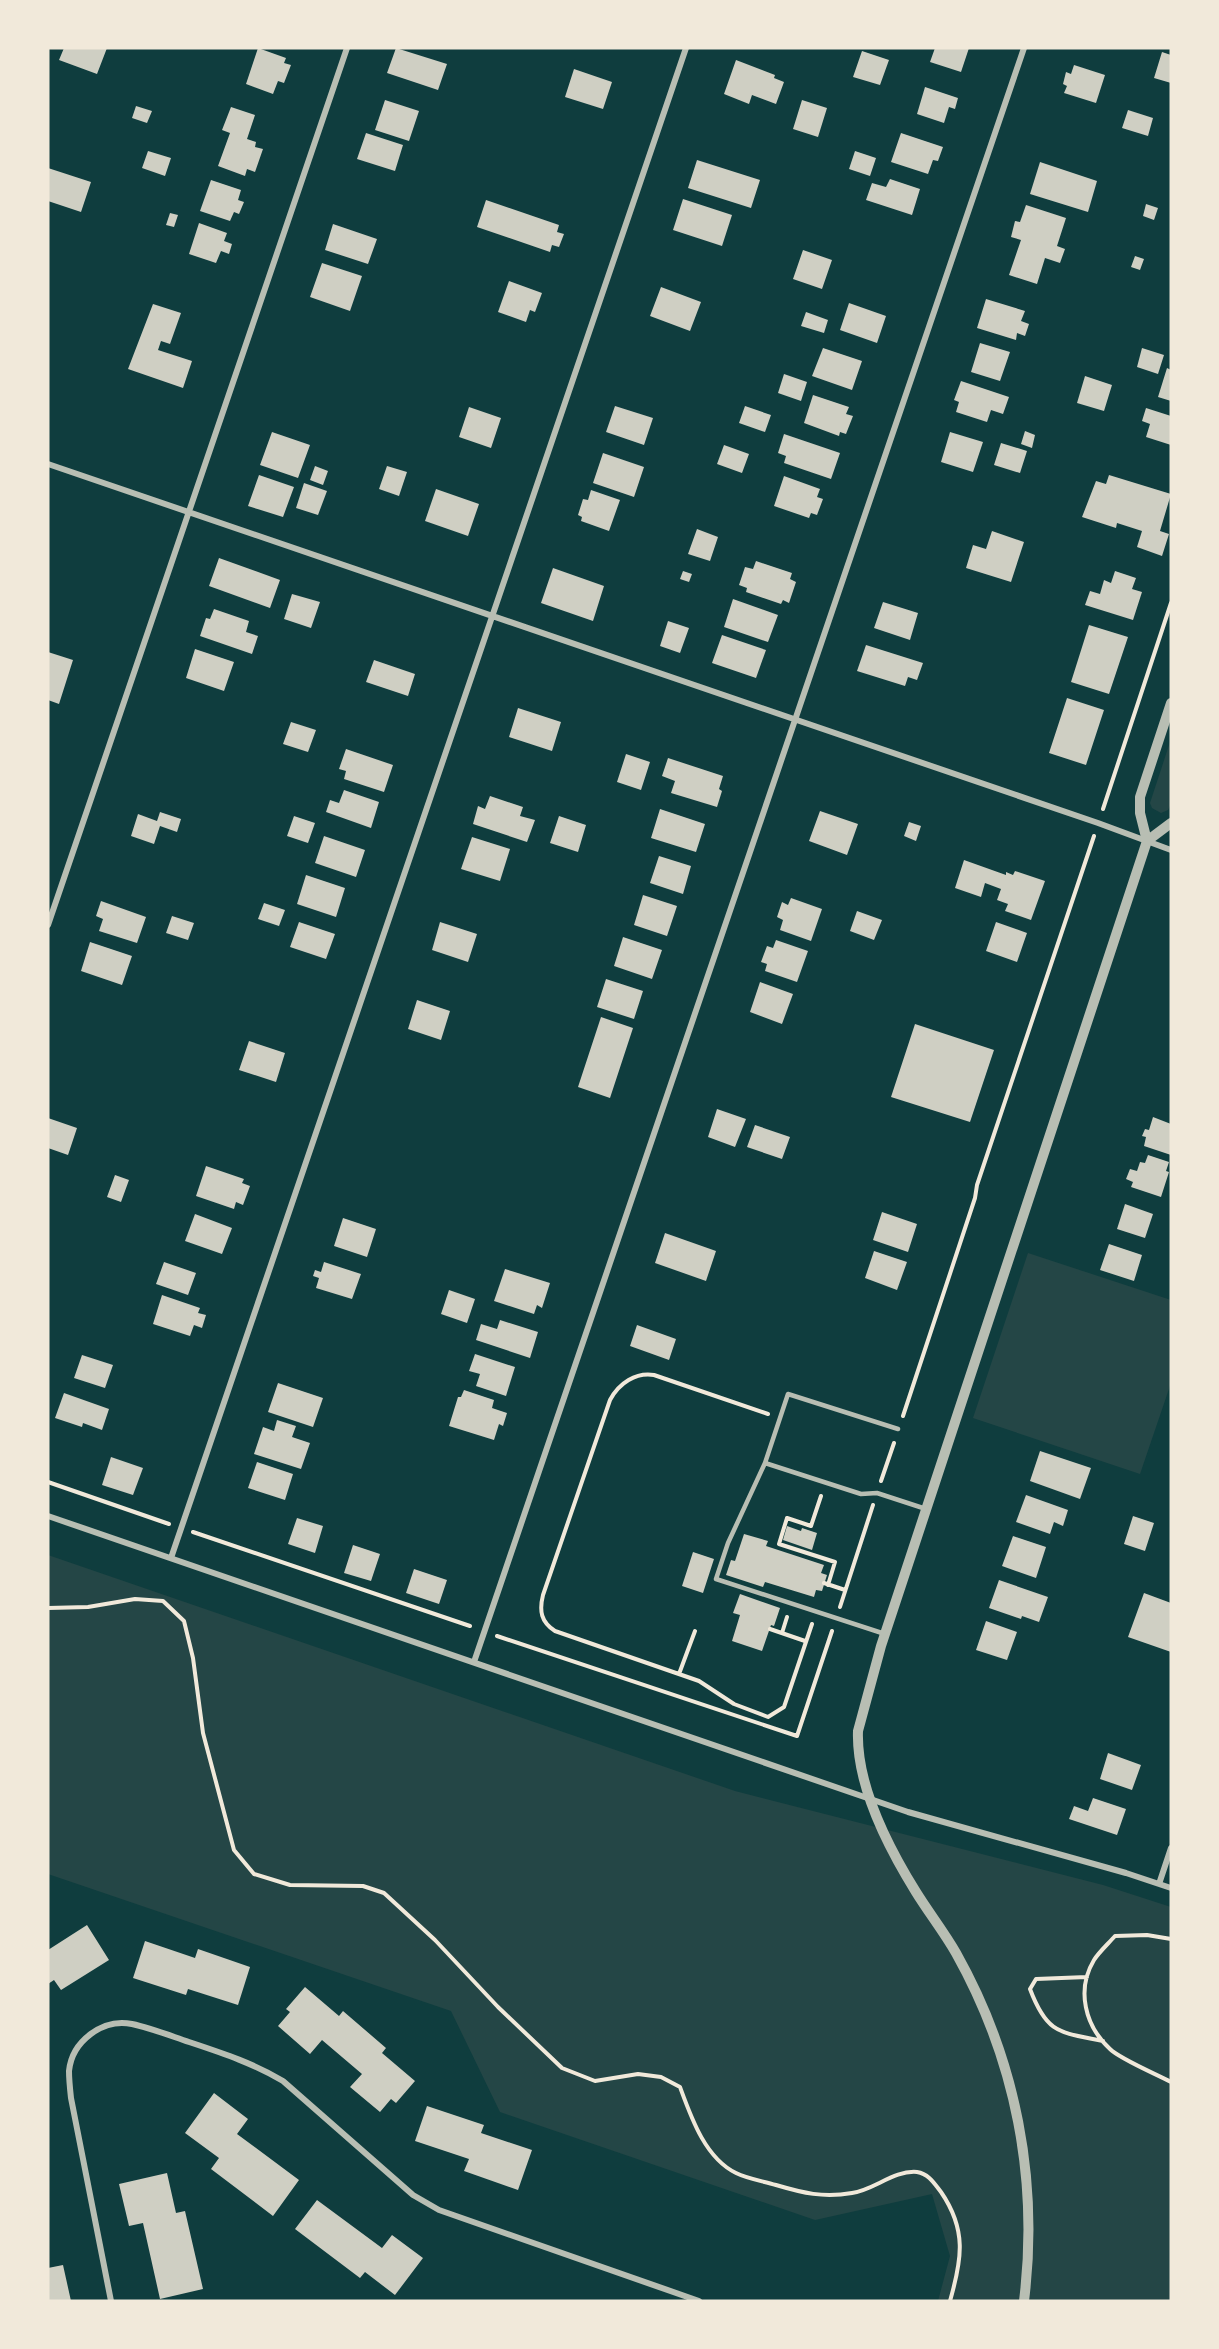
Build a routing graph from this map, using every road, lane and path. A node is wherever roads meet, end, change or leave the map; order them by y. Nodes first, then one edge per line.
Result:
1 (348, 48) edge
2 (686, 48) edge
3 (1024, 48) edge
4 (48, 464) edge
5 (189, 512) junction
6 (1171, 603) edge
7 (492, 616) junction
8 (1171, 703) edge
9 (795, 719) junction
10 (1102, 811) dead end
11 (1171, 823) edge
12 (1147, 841) junction
13 (1092, 842) dead end
14 (1171, 850) edge
15 (48, 925) edge
16 (780, 1418) junction
17 (898, 1429) junction
18 (765, 1463) junction
19 (48, 1482) edge
20 (826, 1482) junction
21 (877, 1493) junction
22 (926, 1509) junction
23 (48, 1516) edge
24 (165, 1522) dead end
25 (196, 1533) dead end
26 (171, 1558) junction
27 (845, 1590) junction
28 (48, 1608) edge
29 (816, 1612) junction
30 (836, 1618) junction
31 (469, 1626) dead end
32 (770, 1629) dead end
33 (694, 1631) dead end
34 (885, 1634) junction
35 (499, 1636) dead end
36 (806, 1641) junction
37 (474, 1662) junction
38 (679, 1674) junction
39 (871, 1799) junction
40 (1171, 1848) edge
41 (1159, 1884) junction
42 (1171, 1888) edge
43 (1171, 1939) edge
44 (1088, 1977) junction
45 (1103, 2041) junction
46 (1171, 2082) edge
47 (111, 2301) edge
48 (699, 2301) edge
49 (950, 2301) edge
50 (1024, 2301) edge

1 - 5 street
2 - 7 street
3 - 9 street
4 - 5 street
5 - 7 street
5 - 15 street
6 - 10 path
7 - 9 street
7 - 26 street
8 - 12 street
9 - 12 street
9 - 37 street
11 - 12 street
12 - 14 street
12 - 22 street
13 - 17 path
16 - 17 lane
16 - 18 lane
16 - 38 path
17 - 21 path
18 - 20 lane
18 - 29 lane
19 - 24 path
20 - 21 lane
20 - 27 path
21 - 22 lane
21 - 27 path
22 - 34 street
23 - 26 street
25 - 31 path
26 - 37 street
27 - 30 path
28 - 49 path
29 - 30 lane
29 - 36 path
30 - 34 lane
30 - 35 path
32 - 36 path
33 - 38 path
34 - 39 street
36 - 38 path
37 - 39 street
39 - 41 street
39 - 50 street
40 - 41 street
41 - 42 street
43 - 44 path
44 - 45 path
44 - 45 path
45 - 46 path
47 - 48 street

